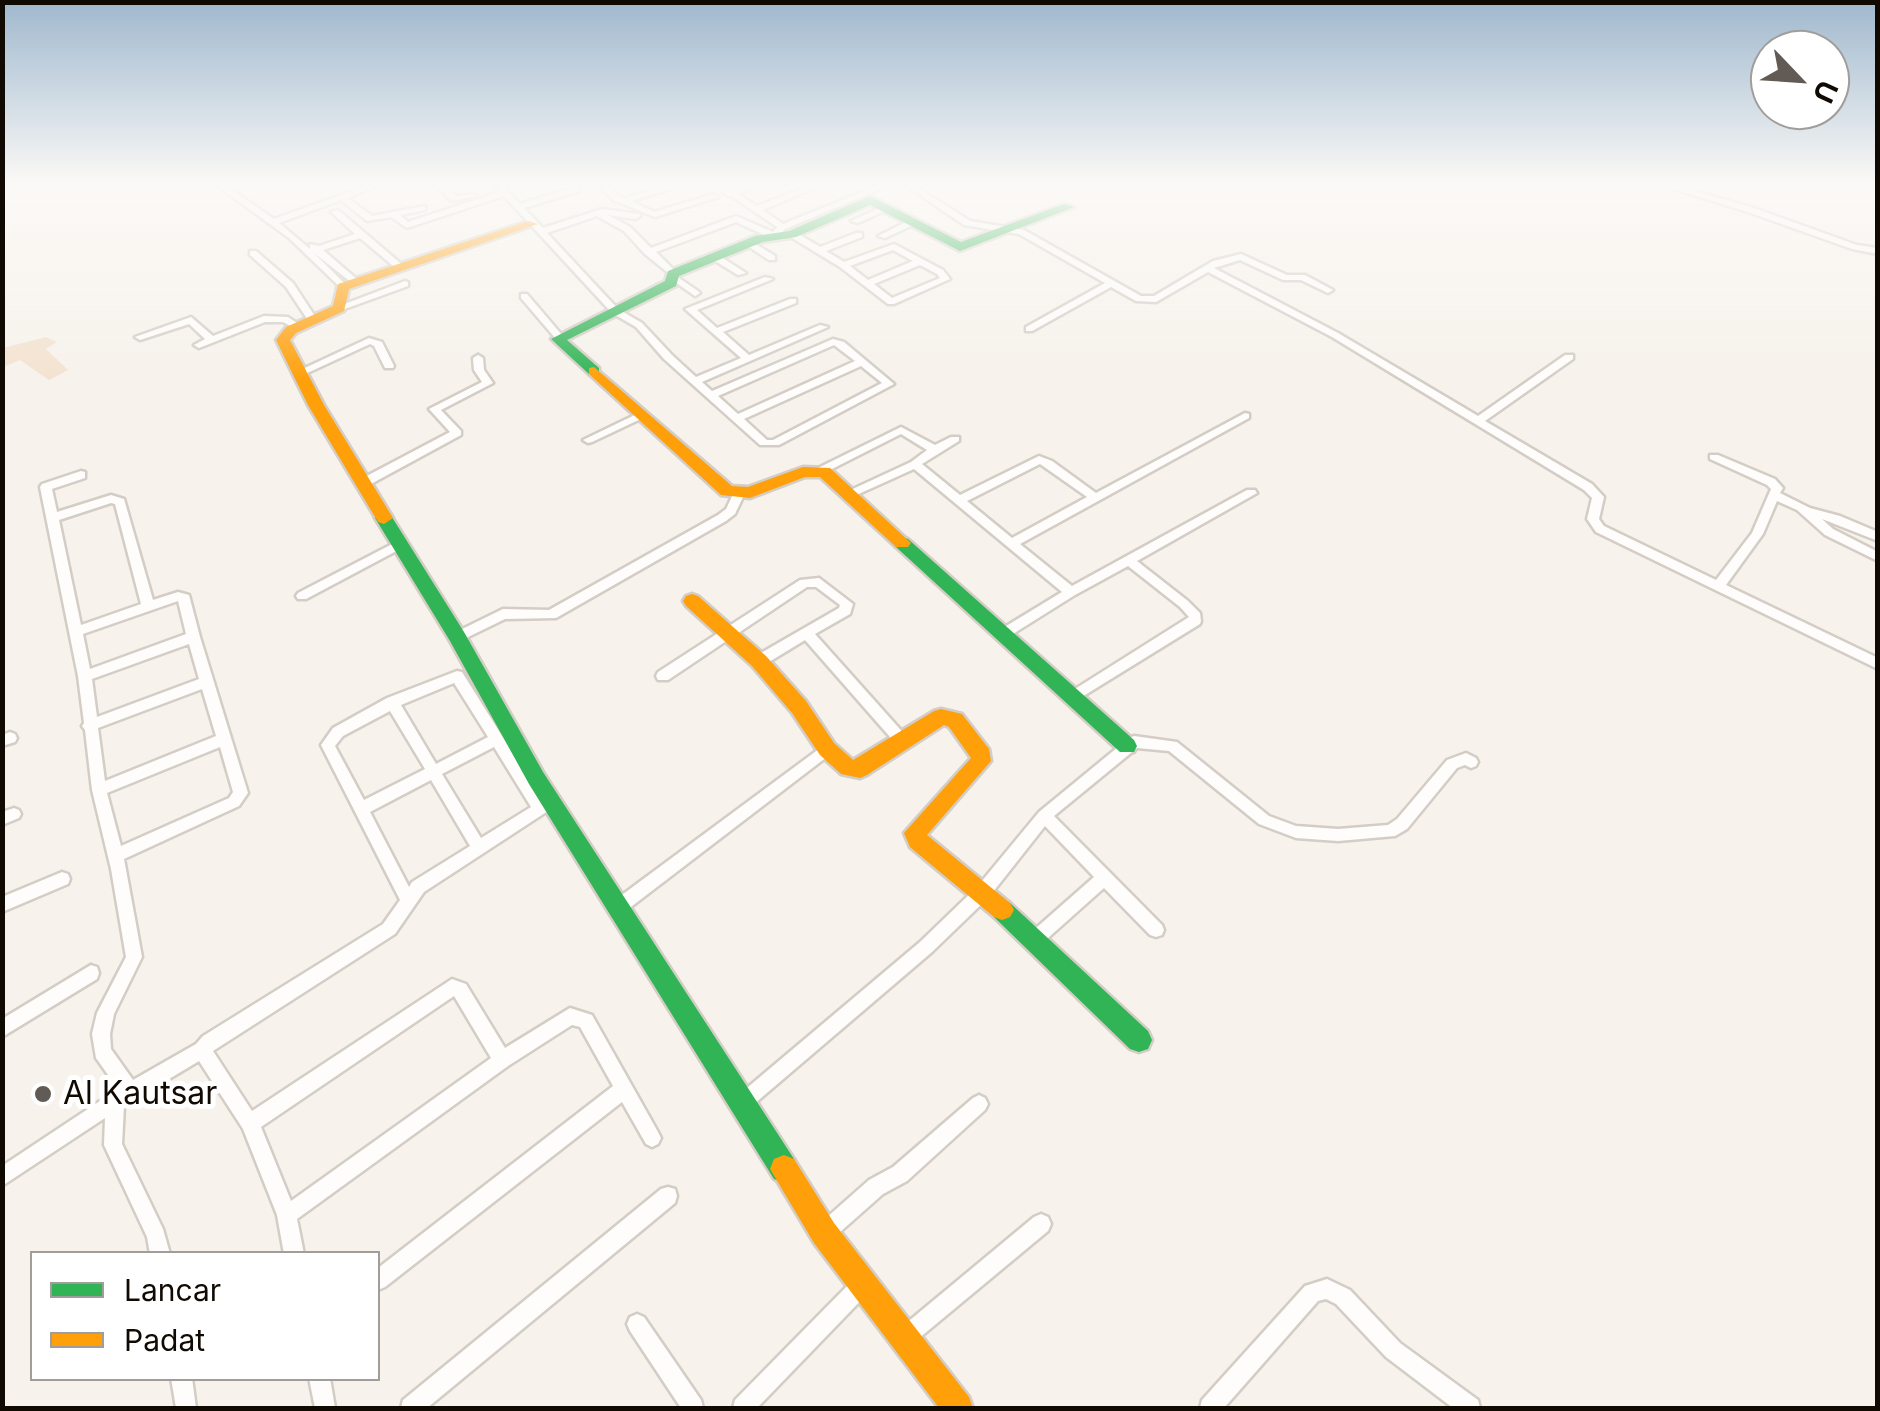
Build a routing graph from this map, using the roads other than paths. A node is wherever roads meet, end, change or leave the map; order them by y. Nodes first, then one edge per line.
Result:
1 (312, 251) edge
2 (377, 251) edge
3 (473, 251) edge
4 (558, 251) edge
5 (651, 251) edge
6 (730, 251) edge
7 (761, 251) edge
8 (821, 251) edge
9 (883, 251) edge
10 (902, 251) edge
11 (1041, 251) edge
12 (648, 252) joint
13 (253, 253) dead end
14 (715, 257) junction
15 (772, 258) dead end
16 (922, 261) junction
17 (842, 265) junction
18 (1208, 268) junction
19 (741, 273) dead end
20 (403, 276) junction
21 (674, 276) junction
22 (768, 279) dead end
23 (866, 284) junction
24 (1110, 284) junction
25 (1328, 290) dead end
26 (346, 293) junction
27 (695, 293) dead end
28 (524, 296) dead end
29 (793, 302) dead end
30 (616, 311) junction
31 (306, 324) junction
32 (823, 327) dead end
33 (1029, 328) dead end
34 (715, 332) junction
35 (140, 337) dead end
36 (559, 337) junction
37 (210, 339) junction
38 (199, 345) dead end
39 (478, 358) dead end
40 (746, 358) junction
41 (1570, 358) dead end
42 (862, 362) junction
43 (389, 366) dead end
44 (299, 373) junction
45 (696, 381) junction
46 (712, 395) junction
47 (643, 414) junction
48 (1244, 416) dead end
49 (738, 418) junction
50 (1478, 421) junction
51 (955, 439) dead end
52 (588, 440) dead end
53 (935, 450) junction
54 (1714, 457) dead end
55 (915, 464) junction
56 (820, 470) junction
57 (81, 475) dead end
58 (365, 482) junction
59 (1250, 493) dead end
60 (848, 494) junction
61 (738, 495) junction
62 (1774, 495) junction
63 (1094, 497) junction
64 (959, 500) junction
65 (1809, 512) junction
66 (52, 518) junction
67 (1878, 537) edge
68 (1012, 542) junction
69 (398, 545) junction
70 (1878, 557) edge
71 (1128, 560) junction
72 (1718, 587) junction
73 (1071, 592) junction
74 (302, 596) dead end
75 (692, 601) dead end
76 (148, 606) junction
77 (75, 632) junction
78 (730, 632) junction
79 (806, 632) junction
80 (1002, 634) junction
81 (458, 636) junction
82 (193, 637) junction
83 (759, 661) junction
84 (1878, 664) edge
85 (85, 676) junction
86 (663, 676) dead end
87 (206, 682) junction
88 (1072, 698) junction
89 (392, 702) junction
90 (89, 726) junction
91 (497, 738) junction
92 (222, 740) junction
93 (902, 741) junction
94 (1127, 746) junction
95 (827, 748) junction
96 (1471, 762) dead end
97 (434, 771) junction
98 (99, 790) junction
99 (545, 805) junction
100 (360, 809) junction
101 (1044, 816) junction
102 (479, 848) junction
103 (116, 855) junction
104 (1105, 877) junction
105 (62, 879) dead end
106 (983, 892) junction
107 (408, 902) junction
108 (2, 904) edge
109 (617, 908) junction
110 (1156, 930) dead end
111 (1033, 941) junction
112 (91, 973) dead end
113 (2, 1029) edge
114 (1138, 1040) dead end
115 (202, 1050) junction
116 (502, 1060) junction
117 (623, 1090) junction
118 (122, 1096) junction
119 (740, 1104) junction
120 (979, 1104) dead end
121 (250, 1124) junction
122 (652, 1138) dead end
123 (2, 1177) edge
124 (668, 1196) dead end
125 (288, 1215) junction
126 (1040, 1224) dead end
127 (824, 1233) junction
128 (159, 1251) edge
129 (294, 1251) edge
130 (380, 1278) edge
131 (864, 1284) junction
132 (637, 1324) dead end
133 (905, 1337) junction
134 (182, 1381) edge
135 (320, 1381) edge
136 (186, 1408) edge
137 (325, 1408) edge
138 (411, 1408) edge
139 (693, 1408) edge
140 (743, 1408) edge
141 (958, 1408) edge
142 (1210, 1408) edge
143 (1470, 1408) edge

1 - 26 street
2 - 20 street
3 - 20 street
4 - 30 street
5 - 12 street
6 - 14 street
7 - 15 street
8 - 17 street
9 - 17 street
10 - 16 street
11 - 24 street
12 - 21 street
13 - 31 street
14 - 19 street
14 - 21 street
16 - 23 street
16 - 23 street
17 - 23 street
18 - 24 street
18 - 25 street
18 - 50 street
20 - 26 street
20 - 26 street
21 - 27 street
21 - 30 street
22 - 34 street
24 - 33 street
26 - 31 street
28 - 36 street
29 - 34 street
30 - 36 street
30 - 45 street
31 - 37 street
31 - 44 street
32 - 40 street
34 - 40 street
35 - 37 street
36 - 47 street
37 - 38 street
39 - 58 street
40 - 45 street
41 - 50 street
42 - 46 street
42 - 49 street
42 - 49 street
43 - 44 street
44 - 58 street
45 - 46 street
46 - 49 street
47 - 52 street
47 - 61 street
48 - 63 street
50 - 72 street
51 - 53 street
53 - 55 street
53 - 56 street
54 - 62 street
55 - 60 street
55 - 64 street
56 - 60 street
56 - 61 street
57 - 66 street
58 - 69 street
59 - 71 street
60 - 80 street
61 - 81 street
62 - 65 street
62 - 72 street
63 - 64 street
63 - 68 street
64 - 68 street
65 - 67 street
65 - 70 street
66 - 76 street
66 - 77 street
68 - 73 street
69 - 74 street
69 - 81 street
71 - 73 street
71 - 88 street
72 - 84 street
73 - 80 street
75 - 78 street
76 - 77 street
76 - 82 street
77 - 85 street
78 - 79 street
78 - 83 street
78 - 86 street
79 - 83 street
79 - 93 street
80 - 88 street
81 - 99 street
82 - 85 street
82 - 87 street
83 - 95 street
85 - 90 street
87 - 90 street
87 - 92 street
88 - 94 street
89 - 91 street
89 - 97 street
89 - 100 street
90 - 98 street
91 - 97 street
91 - 99 street
92 - 98 street
92 - 103 street
93 - 95 street
93 - 106 street
94 - 96 street
94 - 101 street
95 - 109 street
97 - 100 street
97 - 102 street
98 - 103 street
99 - 102 street
99 - 109 street
100 - 107 street
101 - 104 street
101 - 106 street
102 - 107 street
103 - 118 street
104 - 110 street
104 - 111 street
105 - 108 street
106 - 111 street
106 - 119 street
107 - 115 street
109 - 119 street
111 - 114 street
112 - 113 street
115 - 118 street
115 - 121 street
116 - 117 street
116 - 121 street
116 - 125 street
117 - 122 street
117 - 130 street
118 - 123 street
118 - 128 street
119 - 127 street
120 - 127 street
121 - 125 street
124 - 138 street
125 - 129 street
126 - 133 street
127 - 131 street
131 - 133 street
131 - 140 street
132 - 139 street
133 - 141 street
134 - 136 street
135 - 137 street
142 - 143 street

